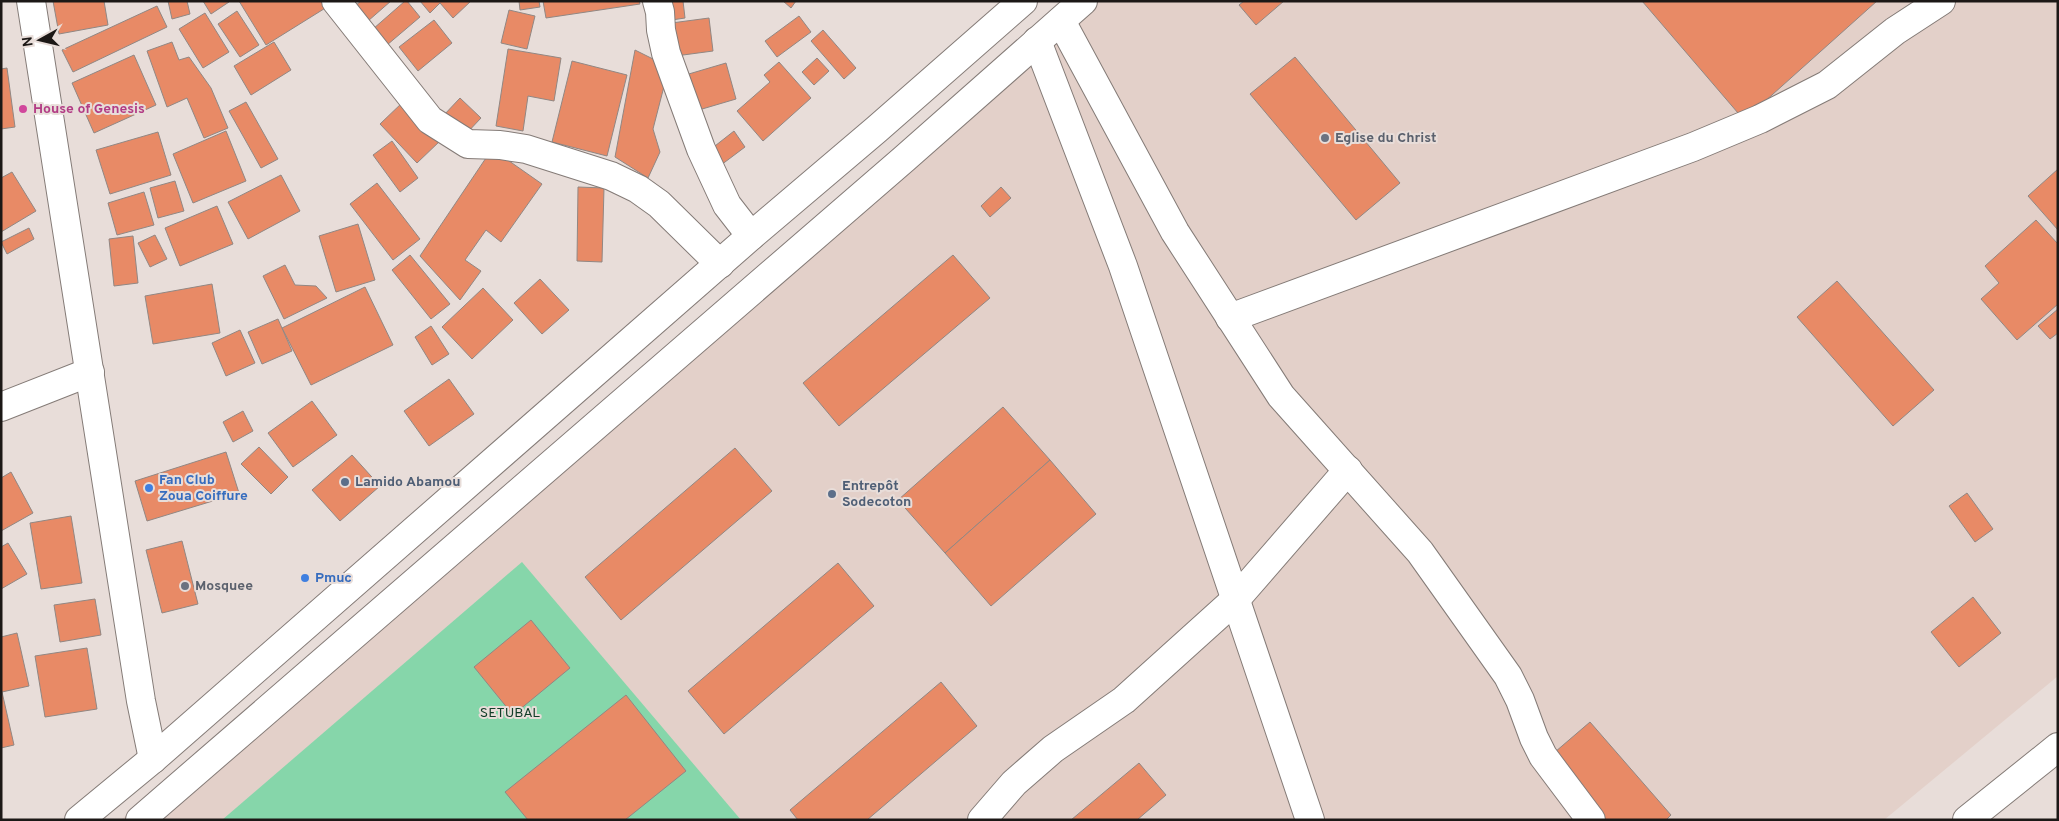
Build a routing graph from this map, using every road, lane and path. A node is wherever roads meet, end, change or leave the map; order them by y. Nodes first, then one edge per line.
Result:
1 (31, 1) edge
2 (336, 1) edge
3 (658, 1) edge
4 (1023, 1) edge
5 (1083, 1) edge
6 (1941, 1) edge
7 (1061, 21) junction
8 (1037, 41) junction
9 (750, 236) junction
10 (720, 264) junction
11 (1230, 318) junction
12 (90, 372) junction
13 (1, 407) edge
14 (1348, 470) junction
15 (1236, 599) junction
16 (2058, 747) edge
17 (152, 759) junction
18 (79, 820) edge
19 (140, 820) edge
20 (982, 820) edge
21 (1310, 820) edge
22 (1591, 820) edge
23 (1967, 820) edge

1 - 12 street
2 - 10 street
3 - 9 street
4 - 9 street
5 - 7 street
6 - 11 street
7 - 8 street
7 - 11 street
8 - 15 street
8 - 19 street
9 - 10 street
10 - 17 street
11 - 14 street
12 - 13 street
12 - 17 street
14 - 15 street
14 - 22 street
15 - 20 street
15 - 21 street
16 - 23 street
17 - 18 street

